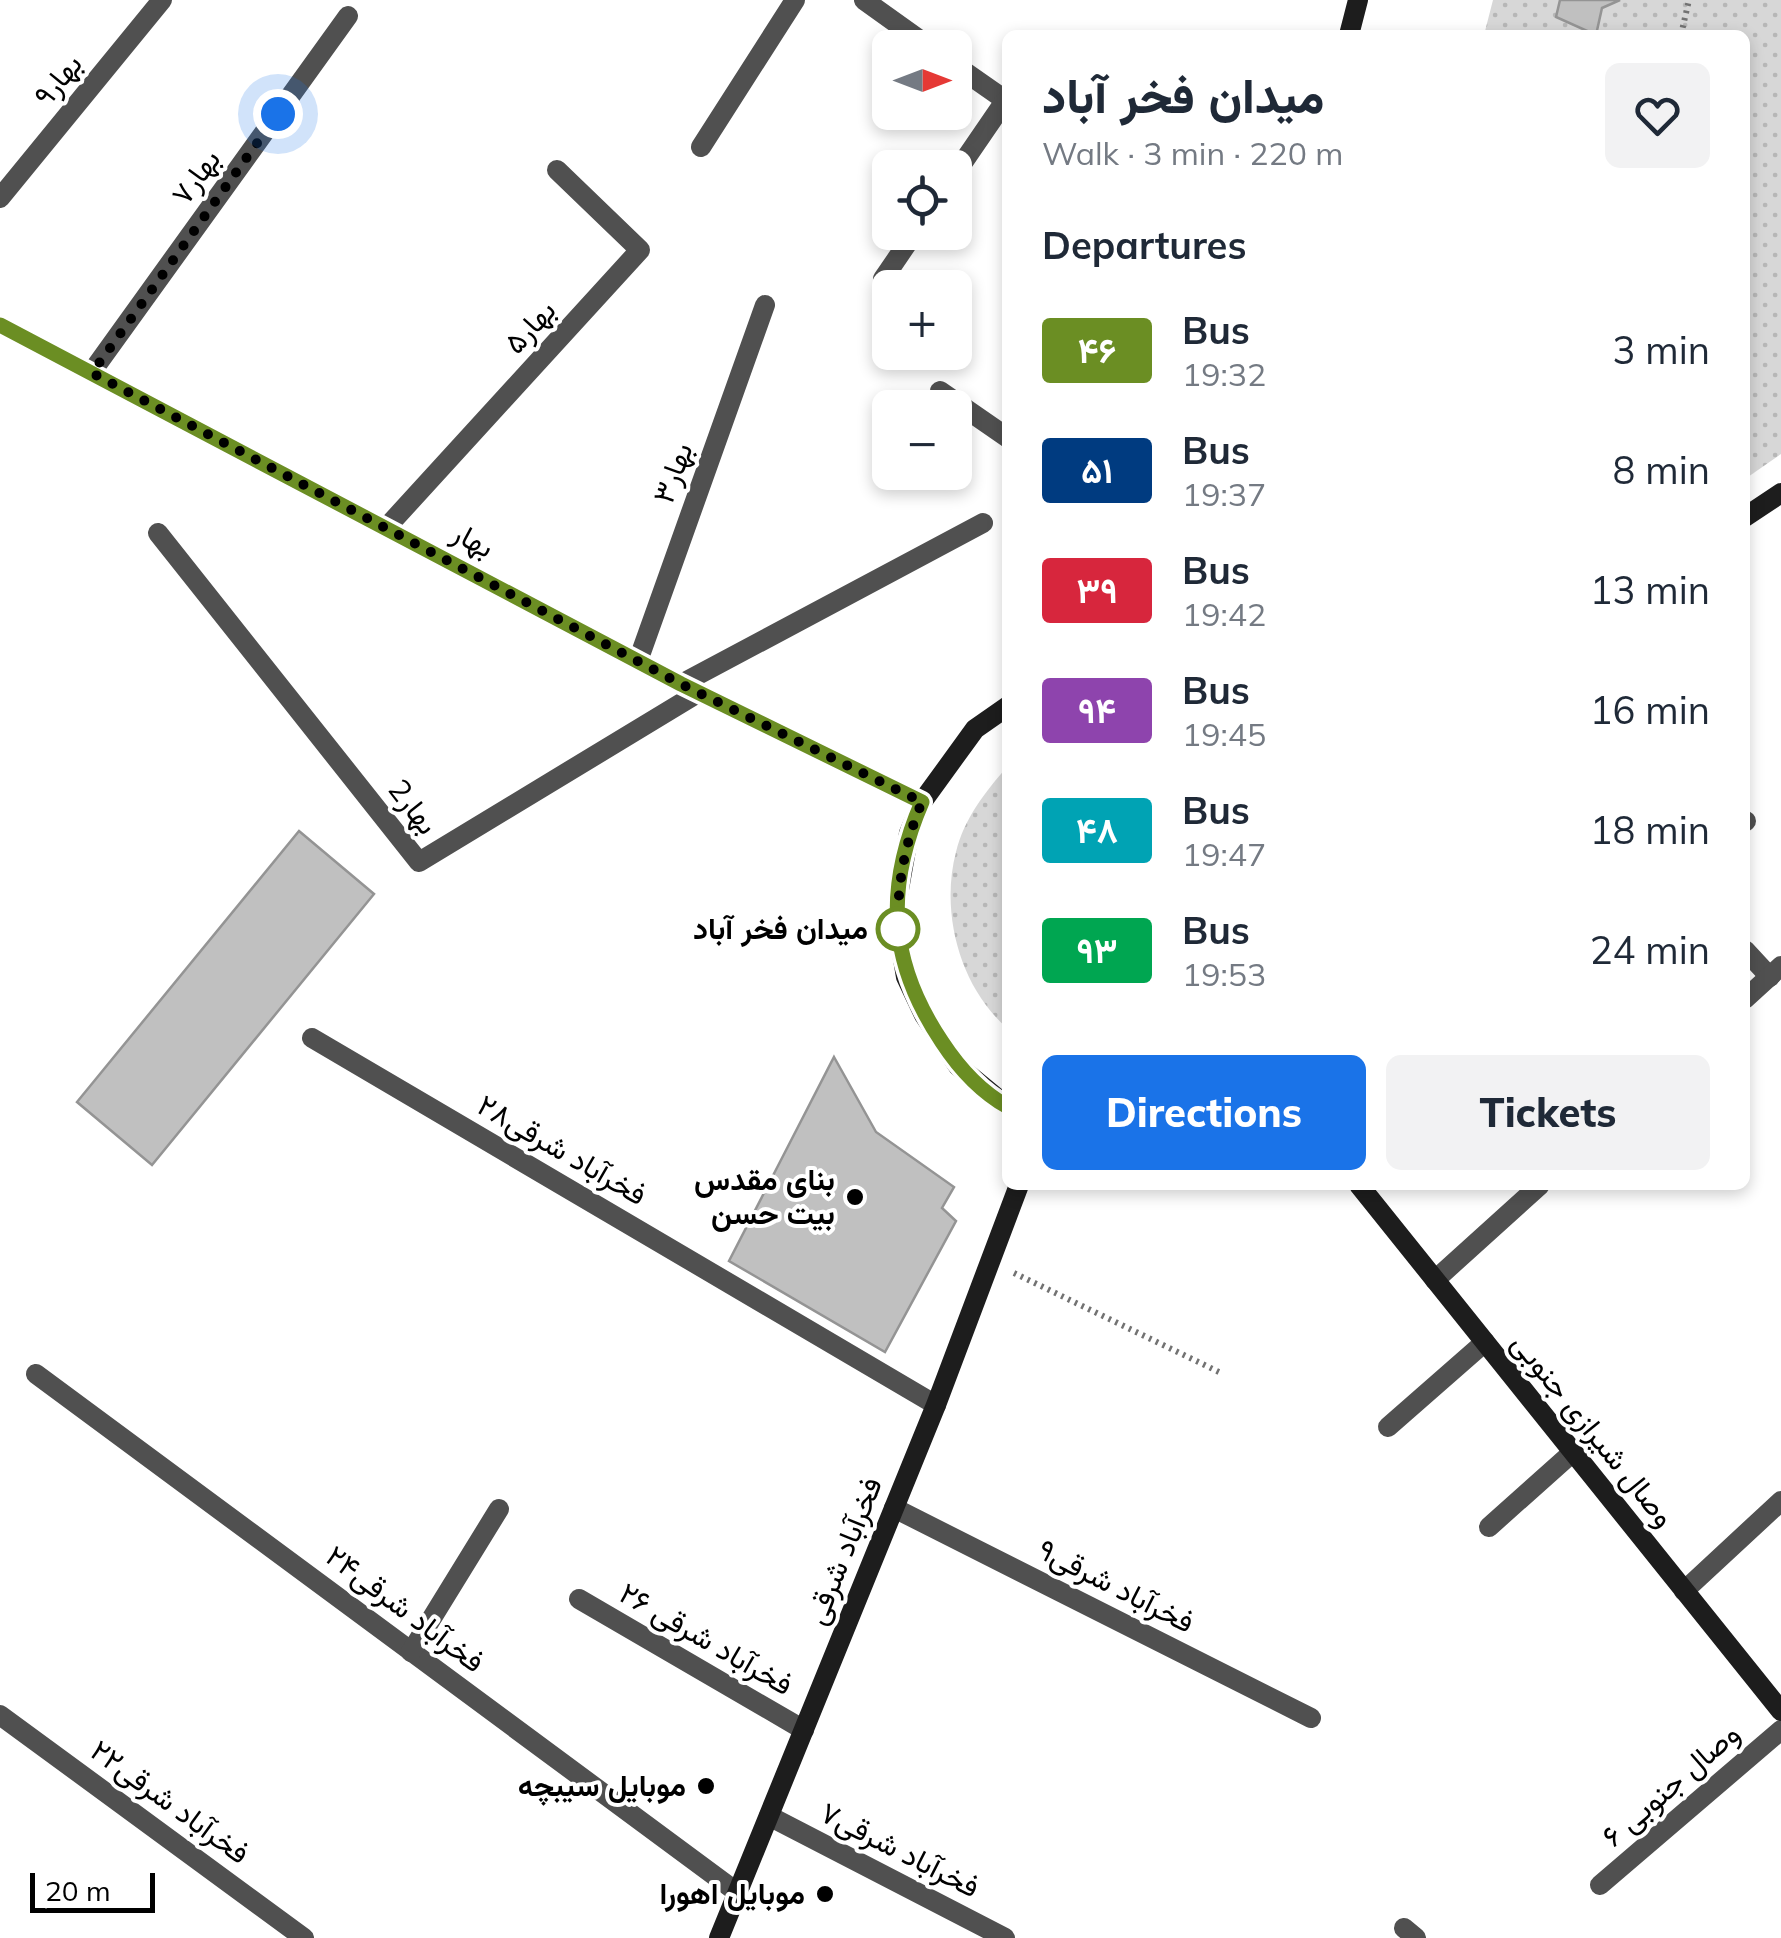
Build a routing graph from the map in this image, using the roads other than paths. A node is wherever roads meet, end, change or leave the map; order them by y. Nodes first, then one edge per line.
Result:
1 (162, 0) edge
2 (795, 0) edge
3 (864, 0) edge
4 (1358, 0) edge
5 (348, 16) dead end
6 (905, 30) edge
7 (1351, 30) edge
8 (972, 77) edge
9 (1002, 98) edge
10 (1002, 107) edge
11 (701, 146) dead end
12 (972, 150) edge
13 (557, 170) dead end
14 (0, 198) edge
15 (765, 305) dead end
16 (0, 324) edge
17 (92, 373) junction
18 (972, 414) edge
19 (1002, 434) edge
20 (1781, 493) edge
21 (1750, 515) edge
22 (983, 523) dead end
23 (386, 528) junction
24 (158, 533) dead end
25 (638, 661) junction
26 (689, 688) junction
27 (1002, 710) edge
28 (922, 802) junction
29 (1750, 954) edge
30 (1775, 971) edge
31 (1750, 994) edge
32 (312, 1038) dead end
33 (1002, 1102) edge
34 (1017, 1190) edge
35 (1364, 1190) edge
36 (1535, 1190) edge
37 (1436, 1280) junction
38 (1484, 1342) junction
39 (36, 1374) dead end
40 (936, 1405) junction
41 (1388, 1427) dead end
42 (1573, 1452) junction
43 (1781, 1501) edge
44 (894, 1508) junction
45 (499, 1509) dead end
46 (1489, 1527) dead end
47 (1684, 1591) junction
48 (579, 1599) dead end
49 (411, 1652) junction
50 (1781, 1712) edge
51 (0, 1715) edge
52 (1310, 1718) dead end
53 (804, 1730) junction
54 (1781, 1730) edge
55 (769, 1816) junction
56 (1600, 1885) dead end
57 (738, 1893) junction
58 (304, 1938) edge
59 (719, 1938) edge
60 (1005, 1938) edge

1 - 14 street, بهار۹
2 - 11 street
3 - 6 street
4 - 7 main road
5 - 17 street, بهار۷
8 - 9 street
10 - 12 street
13 - 23 street, بهار۵
15 - 25 street, بهار۳
16 - 17 main road, بهار
17 - 23 main road, بهار
18 - 19 street
20 - 21 main road
22 - 26 street
23 - 25 main road, بهار
24 - 26 street, 2بهار
25 - 26 main road, بهار
26 - 28 main road, بهار
27 - 28 main road
28 - 33 main road
29 - 30 street
30 - 31 street
32 - 40 street, فخرآباد شرقی۲۸
34 - 40 main road, فخرآباد شرقی
35 - 37 main road, وصال شیرازی جنوبی
36 - 37 street
37 - 38 main road, وصال شیرازی جنوبی
38 - 41 street
38 - 42 main road, وصال شیرازی جنوبی
39 - 49 street, فخرآباد شرقی۲۴
40 - 44 main road, فخرآباد شرقی
42 - 46 street
42 - 47 main road, وصال شیرازی جنوبی
43 - 47 street
44 - 52 street, فخرآباد شرقی۹
44 - 53 main road, فخرآباد شرقی
45 - 49 street
47 - 50 main road, وصال شیرازی جنوبی
48 - 53 street, ۲۶ فخرآباد شرقی
49 - 57 street, فخرآباد شرقی۲۴
51 - 58 street, فخرآباد شرقی۲۲
53 - 55 main road, فخرآباد شرقی
54 - 56 street, وصال جنوبی ۶
55 - 57 main road, فخرآباد شرقی
55 - 60 street, فخرآباد شرقی۷
57 - 59 main road, فخرآباد شرقی

